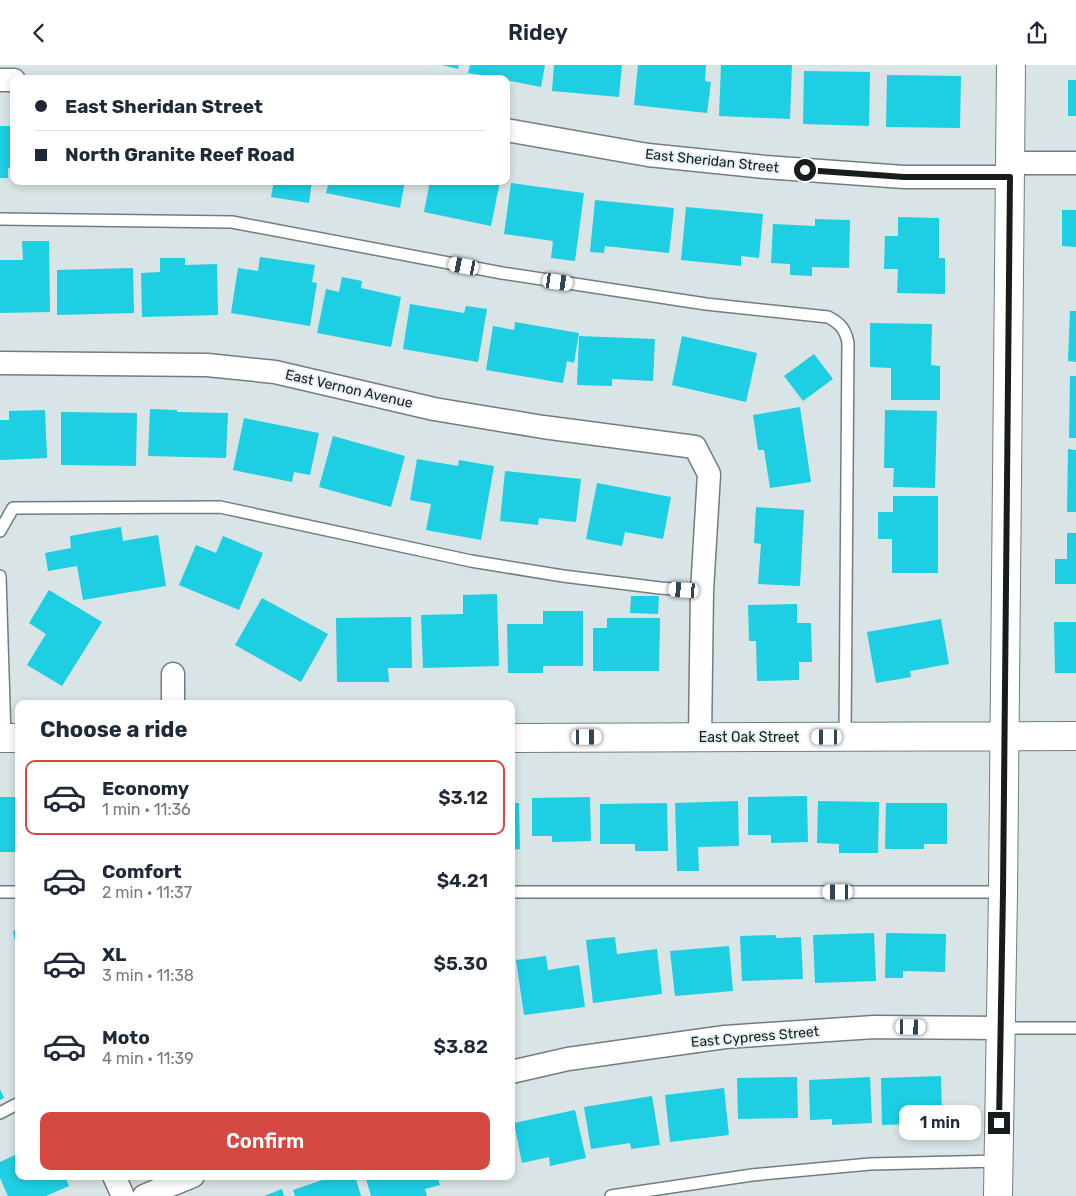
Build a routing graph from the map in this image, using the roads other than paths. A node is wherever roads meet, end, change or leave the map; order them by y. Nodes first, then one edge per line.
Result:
1 (1011, 65) edge
2 (510, 131) edge
3 (1076, 163) edge
4 (1010, 170) junction
5 (0, 219) edge
6 (0, 363) edge
7 (0, 531) edge
8 (0, 576) edge
9 (702, 591) junction
10 (173, 674) dead end
11 (173, 700) edge
12 (1076, 736) edge
13 (515, 737) edge
14 (700, 737) junction
15 (845, 737) junction
16 (1005, 737) junction
17 (8, 738) edge
18 (15, 892) edge
19 (515, 892) edge
20 (1003, 892) junction
21 (0, 893) edge
22 (1001, 1028) junction
23 (1076, 1028) edge
24 (515, 1071) edge
25 (15, 1105) edge
26 (0, 1113) edge
27 (999, 1161) junction
28 (116, 1180) edge
29 (183, 1180) edge
30 (123, 1196) edge
31 (144, 1196) edge
32 (611, 1196) edge
33 (998, 1196) edge

1 - 4 street
2 - 4 street, East Sheridan Street
3 - 4 street, East Sheridan Street
4 - 16 street
5 - 15 lane
6 - 9 street, East Vernon Avenue
7 - 9 lane
8 - 17 lane
9 - 14 street
10 - 11 street
12 - 16 street, East Oak Street
13 - 14 street, East Oak Street
14 - 15 street, East Oak Street
15 - 16 street, East Oak Street
16 - 20 street
18 - 21 lane
19 - 20 lane
20 - 22 street
22 - 23 lane
22 - 24 street, East Cypress Street
22 - 27 street
25 - 26 lane
27 - 32 lane
27 - 33 street
28 - 30 street
29 - 31 street

